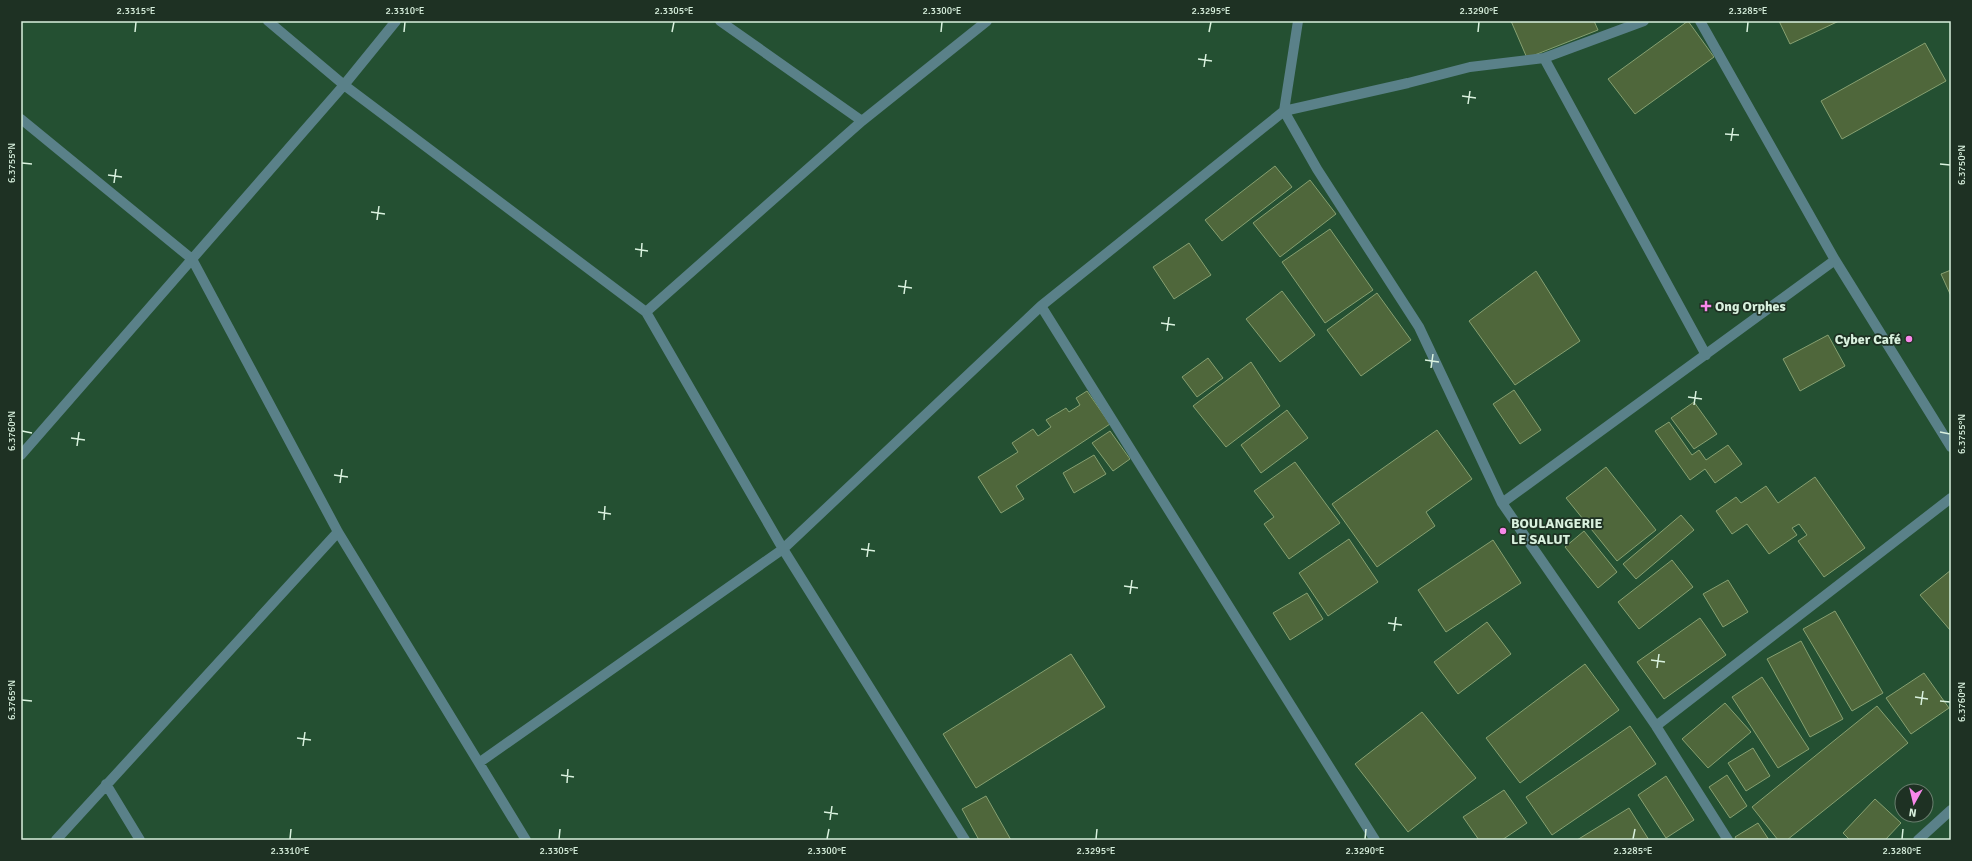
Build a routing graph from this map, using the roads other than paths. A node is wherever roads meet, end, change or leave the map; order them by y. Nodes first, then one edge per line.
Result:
1 (268, 21) edge
2 (396, 21) edge
3 (720, 21) edge
4 (987, 21) edge
5 (1298, 21) edge
6 (1644, 21) edge
7 (1700, 21) edge
8 (1544, 58) junction
9 (344, 85) junction
10 (1284, 111) junction
11 (21, 119) edge
12 (862, 121) junction
13 (192, 258) junction
14 (1835, 260) junction
15 (1041, 306) junction
16 (646, 312) junction
17 (1706, 355) junction
18 (1951, 447) edge
19 (21, 455) edge
20 (1951, 498) edge
21 (1502, 503) junction
22 (338, 532) junction
23 (783, 549) junction
24 (1656, 726) junction
25 (480, 762) junction
26 (106, 784) junction
27 (1951, 810) edge
28 (56, 840) edge
29 (140, 840) edge
30 (526, 840) edge
31 (965, 840) edge
32 (1375, 840) edge
33 (1728, 840) edge
34 (1918, 840) edge

1 - 9 street
2 - 9 street
3 - 12 street
4 - 12 street
5 - 10 street
6 - 8 street
7 - 14 street
8 - 10 street
8 - 17 street
9 - 13 street
9 - 16 street
10 - 15 street
10 - 21 street
11 - 13 street
12 - 16 street
13 - 19 street
13 - 22 street
14 - 17 street
14 - 18 street
15 - 23 street
15 - 32 street
16 - 23 street
17 - 21 street
20 - 24 street
21 - 24 street
22 - 25 street
22 - 26 street
23 - 25 street
23 - 31 street
24 - 33 street
25 - 30 street
26 - 28 street
26 - 29 street
27 - 34 street

